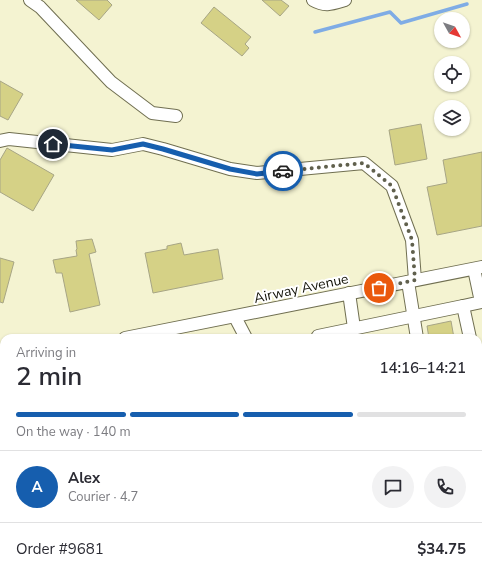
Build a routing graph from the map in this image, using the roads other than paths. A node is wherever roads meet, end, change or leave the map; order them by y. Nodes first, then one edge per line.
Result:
1 (30, 0) edge
2 (313, 0) edge
3 (345, 0) edge
4 (176, 116) dead end
5 (0, 141) edge
6 (478, 268) edge
7 (411, 281) junction
8 (349, 293) junction
9 (463, 306) junction
10 (481, 308) edge
11 (414, 316) junction
12 (235, 317) junction
13 (354, 328) junction
14 (147, 334) edge
15 (244, 334) edge
16 (327, 334) edge
17 (416, 334) edge
18 (469, 334) edge

1 - 4 street
2 - 3 street
5 - 7 street
6 - 7 street, Airway Avenue
6 - 10 street
7 - 8 street, Airway Avenue
7 - 11 street
8 - 12 street, Airway Avenue
8 - 13 street
9 - 10 street
9 - 11 street
9 - 18 street
11 - 13 street
11 - 17 street
12 - 14 street, Airway Avenue
12 - 15 street
13 - 16 street

